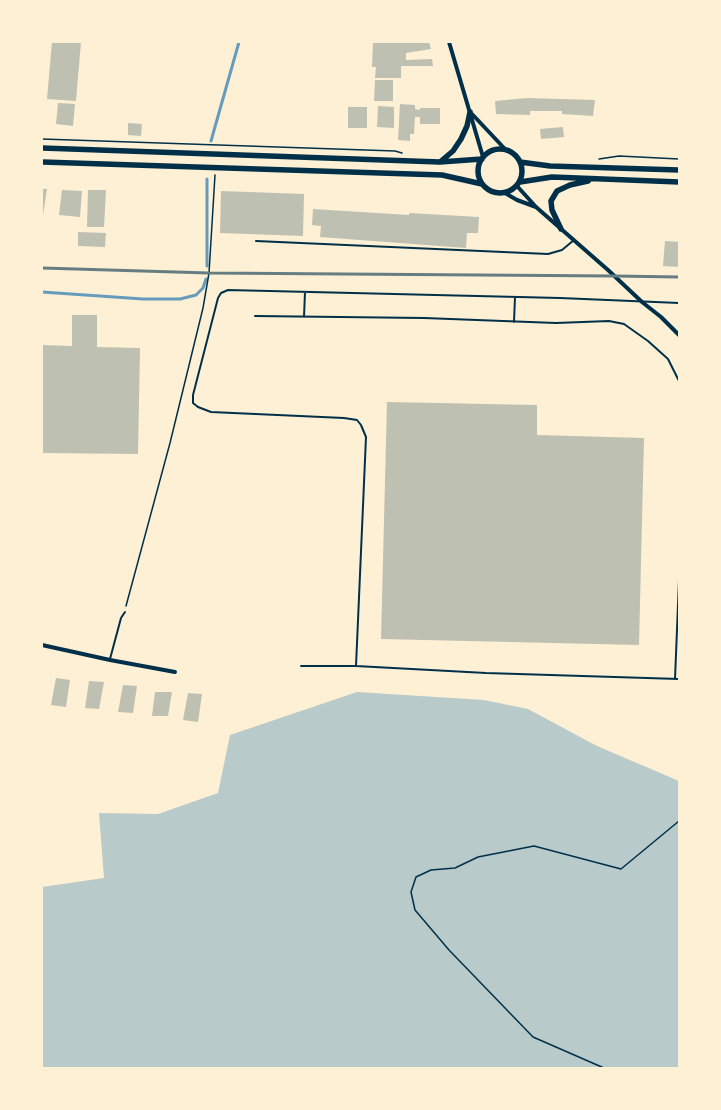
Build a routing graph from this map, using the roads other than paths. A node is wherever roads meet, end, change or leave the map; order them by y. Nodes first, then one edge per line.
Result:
1 (449, 42) edge
2 (470, 112) junction
3 (42, 148) edge
4 (505, 149) junction
5 (482, 158) junction
6 (42, 162) edge
7 (440, 162) junction
8 (520, 162) junction
9 (679, 170) edge
10 (598, 179) junction
11 (679, 182) edge
12 (482, 184) junction
13 (519, 184) junction
14 (506, 193) junction
15 (536, 207) junction
16 (561, 229) junction
17 (574, 240) junction
18 (256, 241) dead end
19 (305, 292) junction
20 (515, 297) junction
21 (642, 302) junction
22 (679, 303) edge
23 (255, 316) dead end
24 (304, 317) junction
25 (514, 322) junction
26 (679, 335) edge
27 (679, 381) edge
28 (679, 580) edge
29 (125, 612) road end
30 (42, 644) edge
31 (110, 660) junction
32 (300, 666) dead end
33 (356, 666) junction
34 (175, 672) dead end
35 (675, 679) junction
36 (679, 679) edge

1 - 2 street
2 - 4 street
2 - 5 street
2 - 7 main road
3 - 7 main road
4 - 5 main road
4 - 8 main road
5 - 7 main road
5 - 12 main road
6 - 12 main road
8 - 9 main road
8 - 13 main road
10 - 11 main road
10 - 13 main road
10 - 16 main road
12 - 14 main road
13 - 14 main road
13 - 15 street
14 - 15 street
15 - 16 street
16 - 17 street
17 - 18 lane
17 - 21 street
19 - 20 lane
19 - 24 lane
19 - 33 lane
20 - 21 lane
20 - 25 lane
21 - 22 lane
21 - 26 street
23 - 24 lane
24 - 25 lane
25 - 27 lane
28 - 35 lane
29 - 31 lane
30 - 31 street
31 - 34 street
32 - 33 lane
33 - 35 lane
35 - 36 lane

